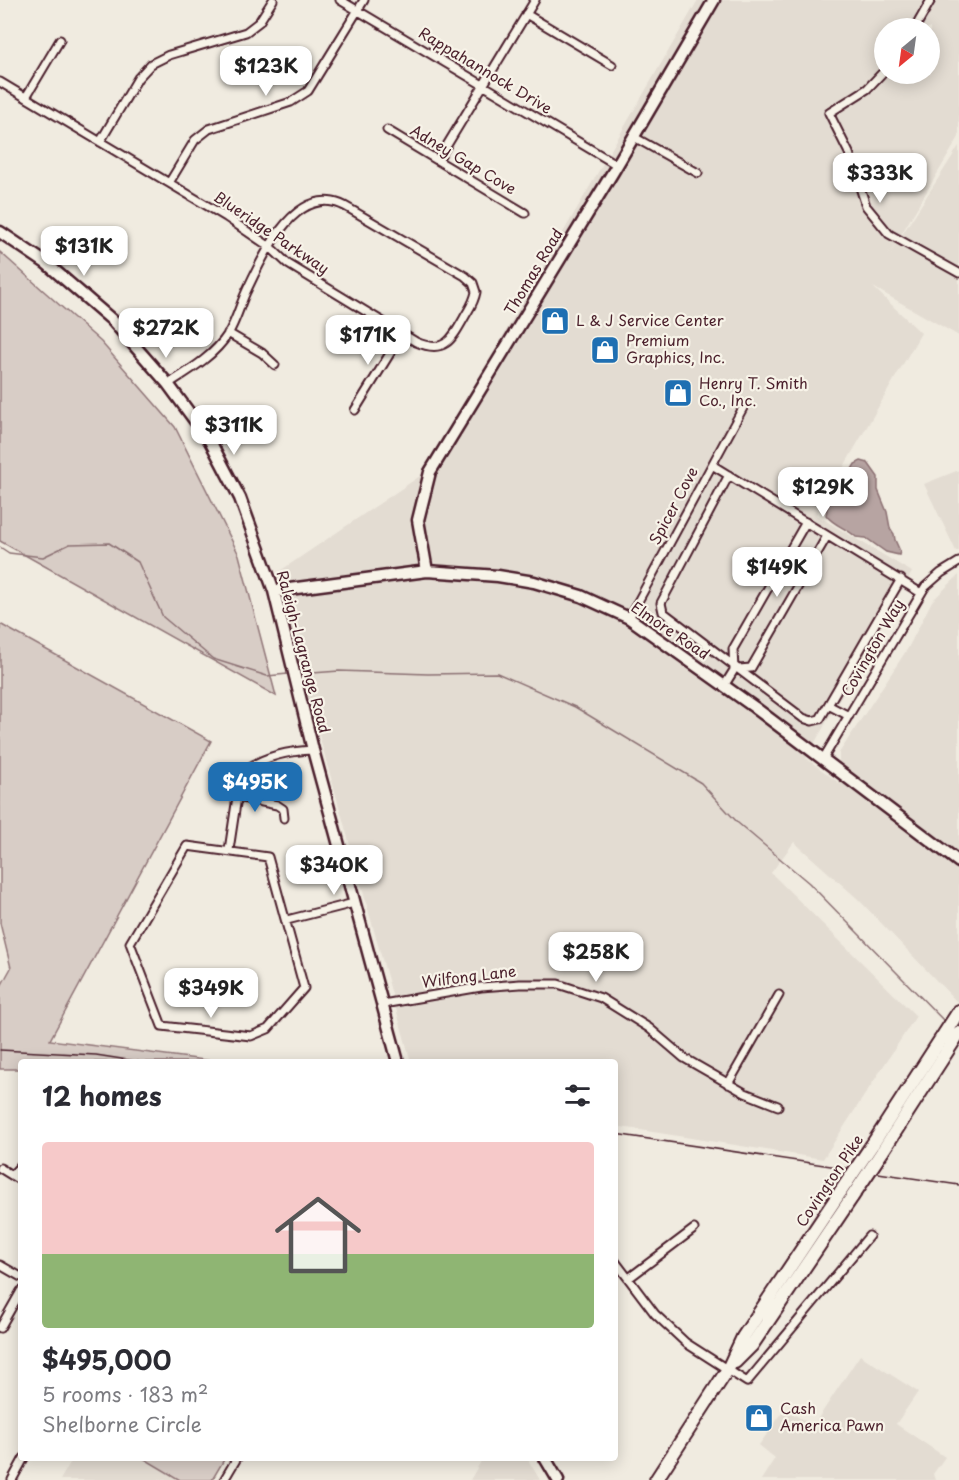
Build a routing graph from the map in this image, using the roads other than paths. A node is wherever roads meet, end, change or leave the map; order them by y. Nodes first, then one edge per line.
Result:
1 (273, 0) edge
2 (340, 0) edge
3 (364, 0) edge
4 (535, 0) edge
5 (714, 0) edge
6 (932, 0) edge
7 (358, 11) junction
8 (526, 14) junction
9 (921, 18) edge
10 (60, 40) dead end
11 (612, 65) dead end
12 (0, 82) edge
13 (874, 82) edge
14 (484, 86) junction
15 (26, 97) junction
16 (387, 130) dead end
17 (634, 136) junction
18 (100, 142) junction
19 (438, 160) junction
20 (617, 165) junction
21 (698, 173) dead end
22 (169, 183) junction
23 (525, 213) dead end
24 (0, 232) edge
25 (270, 247) junction
26 (959, 273) edge
27 (228, 333) junction
28 (402, 334) junction
29 (275, 365) dead end
30 (168, 384) junction
31 (744, 406) dead end
32 (355, 410) dead end
33 (712, 465) junction
34 (729, 475) junction
35 (806, 522) junction
36 (827, 536) junction
37 (959, 562) edge
38 (427, 571) junction
39 (901, 579) junction
40 (274, 591) junction
41 (921, 593) junction
42 (629, 618) junction
43 (736, 668) junction
44 (724, 686) junction
45 (828, 705) junction
46 (849, 716) junction
47 (313, 750) junction
48 (823, 759) junction
49 (237, 797) junction
50 (285, 818) dead end
51 (229, 850) junction
52 (959, 862) edge
53 (354, 903) junction
54 (287, 920) junction
55 (779, 995) dead end
56 (383, 1004) junction
57 (959, 1011) edge
58 (959, 1033) edge
59 (936, 1057) junction
60 (397, 1059) edge
61 (728, 1084) junction
62 (778, 1106) dead end
63 (0, 1168) edge
64 (18, 1168) edge
65 (12, 1175) junction
66 (18, 1179) edge
67 (694, 1229) dead end
68 (868, 1236) dead end
69 (0, 1265) edge
70 (618, 1265) edge
71 (18, 1275) edge
72 (629, 1278) junction
73 (18, 1295) edge
74 (0, 1328) edge
75 (728, 1369) junction
76 (22, 1461) edge
77 (235, 1461) edge
78 (547, 1461) edge
79 (12, 1480) edge
80 (224, 1480) edge
81 (558, 1480) edge
82 (656, 1480) edge

1 - 18 street
2 - 7 street, Rappahannock Drive
3 - 7 street
4 - 8 street
5 - 17 street, Thomas Road
6 - 9 street
7 - 14 street, Rappahannock Drive
7 - 22 street
8 - 11 street
8 - 14 street
10 - 15 street
12 - 15 street, Blueridge Parkway
13 - 26 street
14 - 19 street
14 - 20 street, Rappahannock Drive
15 - 18 street, Blueridge Parkway
16 - 19 street, Adney Gap Cove
17 - 20 street, Thomas Road
17 - 21 street
18 - 22 street, Blueridge Parkway
19 - 23 street, Adney Gap Cove
20 - 38 street, Thomas Road
22 - 25 street, Blueridge Parkway
24 - 30 street, Raleigh-Lagrange Road
25 - 27 street
25 - 28 street, Blueridge Parkway
25 - 28 street, Blueridge Parkway
27 - 29 street
27 - 30 street
28 - 32 street
30 - 40 street, Raleigh-Lagrange Road
31 - 33 street, Spicer Cove
33 - 34 street
33 - 42 street, Spicer Cove
34 - 35 street
34 - 43 street
35 - 36 street
35 - 43 street
36 - 39 street
36 - 43 street
37 - 41 street, Covington Way
38 - 40 street, Elmore Road
38 - 42 street, Elmore Road
39 - 41 street
39 - 45 street
40 - 47 street, Raleigh-Lagrange Road
41 - 46 street, Covington Way
42 - 44 street, Elmore Road
43 - 44 street
43 - 45 street
44 - 48 street, Elmore Road
45 - 46 street
46 - 48 street, Covington Way
47 - 49 street
47 - 53 street, Raleigh-Lagrange Road
48 - 52 street, Elmore Road
49 - 50 street
49 - 51 street
51 - 54 street
51 - 54 street
53 - 54 street
53 - 56 street, Raleigh-Lagrange Road
55 - 61 street
56 - 60 street, Raleigh-Lagrange Road
56 - 61 street, Wilfong Lane
57 - 59 main road, Covington Pike
58 - 59 main road, Covington Pike
59 - 75 main road, Covington Pike, bridge
61 - 62 street, Wilfong Lane
63 - 65 street
64 - 65 street
65 - 66 street
67 - 72 street
68 - 75 street
69 - 71 street
70 - 72 street
72 - 75 street
73 - 74 street
75 - 82 main road, Covington Pike
76 - 79 street
77 - 80 street
78 - 81 street

